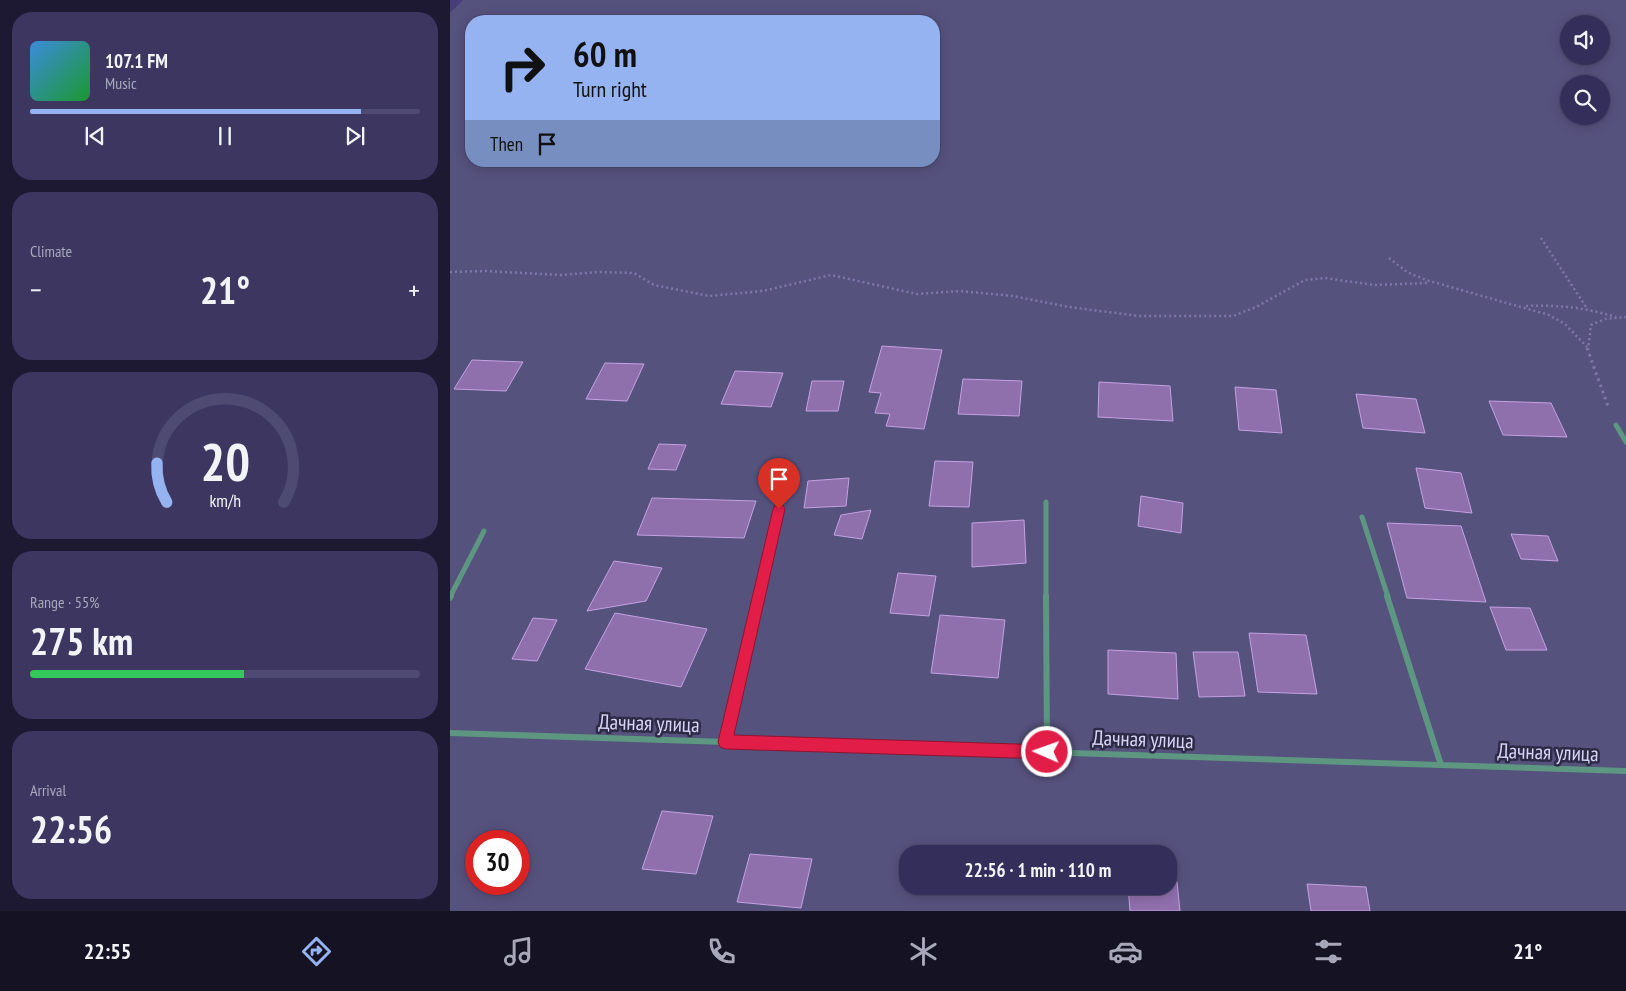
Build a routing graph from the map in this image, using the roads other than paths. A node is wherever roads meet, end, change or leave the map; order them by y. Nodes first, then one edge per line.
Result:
1 (1616, 425) road end
2 (1626, 442) edge
3 (1046, 502) dead end
4 (779, 509) dead end
5 (1362, 517) dead end
6 (484, 531) dead end
7 (450, 598) edge
8 (450, 733) edge
9 (726, 742) junction
10 (1047, 752) junction
11 (1442, 765) junction
12 (1626, 771) edge

1 - 2 street
3 - 10 street
4 - 9 street
5 - 11 street
6 - 7 street
8 - 9 street, Дачная улица
9 - 10 street, Дачная улица
10 - 11 street, Дачная улица
11 - 12 street, Дачная улица

